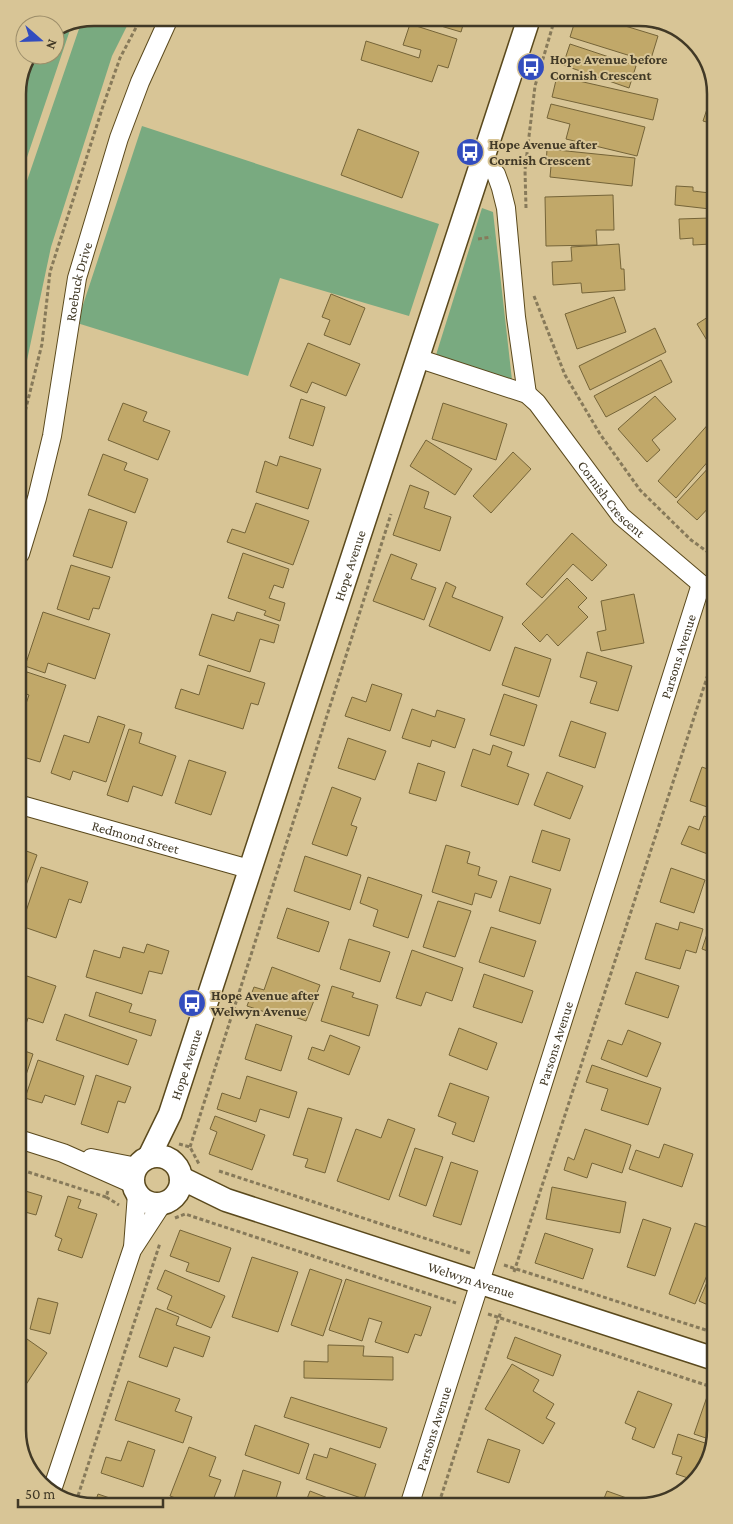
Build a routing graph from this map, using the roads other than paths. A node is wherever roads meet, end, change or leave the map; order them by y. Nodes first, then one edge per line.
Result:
1 (165, 26) edge
2 (526, 26) edge
3 (482, 159) junction
4 (416, 358) junction
5 (527, 394) junction
6 (26, 534) edge
7 (706, 587) edge
8 (26, 806) edge
9 (250, 869) junction
10 (26, 1141) edge
11 (152, 1173) junction
12 (226, 1200) junction
13 (167, 1208) junction
14 (132, 1250) junction
15 (480, 1283) junction
16 (707, 1356) edge
17 (54, 1484) edge
18 (412, 1498) edge

1 - 6 street, Roebuck Drive
2 - 3 street, Hope Avenue
3 - 4 street, Hope Avenue
3 - 5 street
4 - 5 street, Cornish Crescent
4 - 9 street, Hope Avenue
5 - 7 street, Cornish Crescent
7 - 15 street, Parsons Avenue
8 - 9 street, Redmond Street
9 - 11 street, Hope Avenue
10 - 11 street, Welwyn Avenue
11 - 12 street, Welwyn Avenue
11 - 13 street, Welwyn Avenue
11 - 13 street
11 - 14 street, Hope Avenue
12 - 13 street, Welwyn Avenue
12 - 15 street, Welwyn Avenue
13 - 14 street, Hope Avenue
14 - 17 street, Hope Avenue
15 - 16 street, Welwyn Avenue
15 - 18 street, Parsons Avenue

